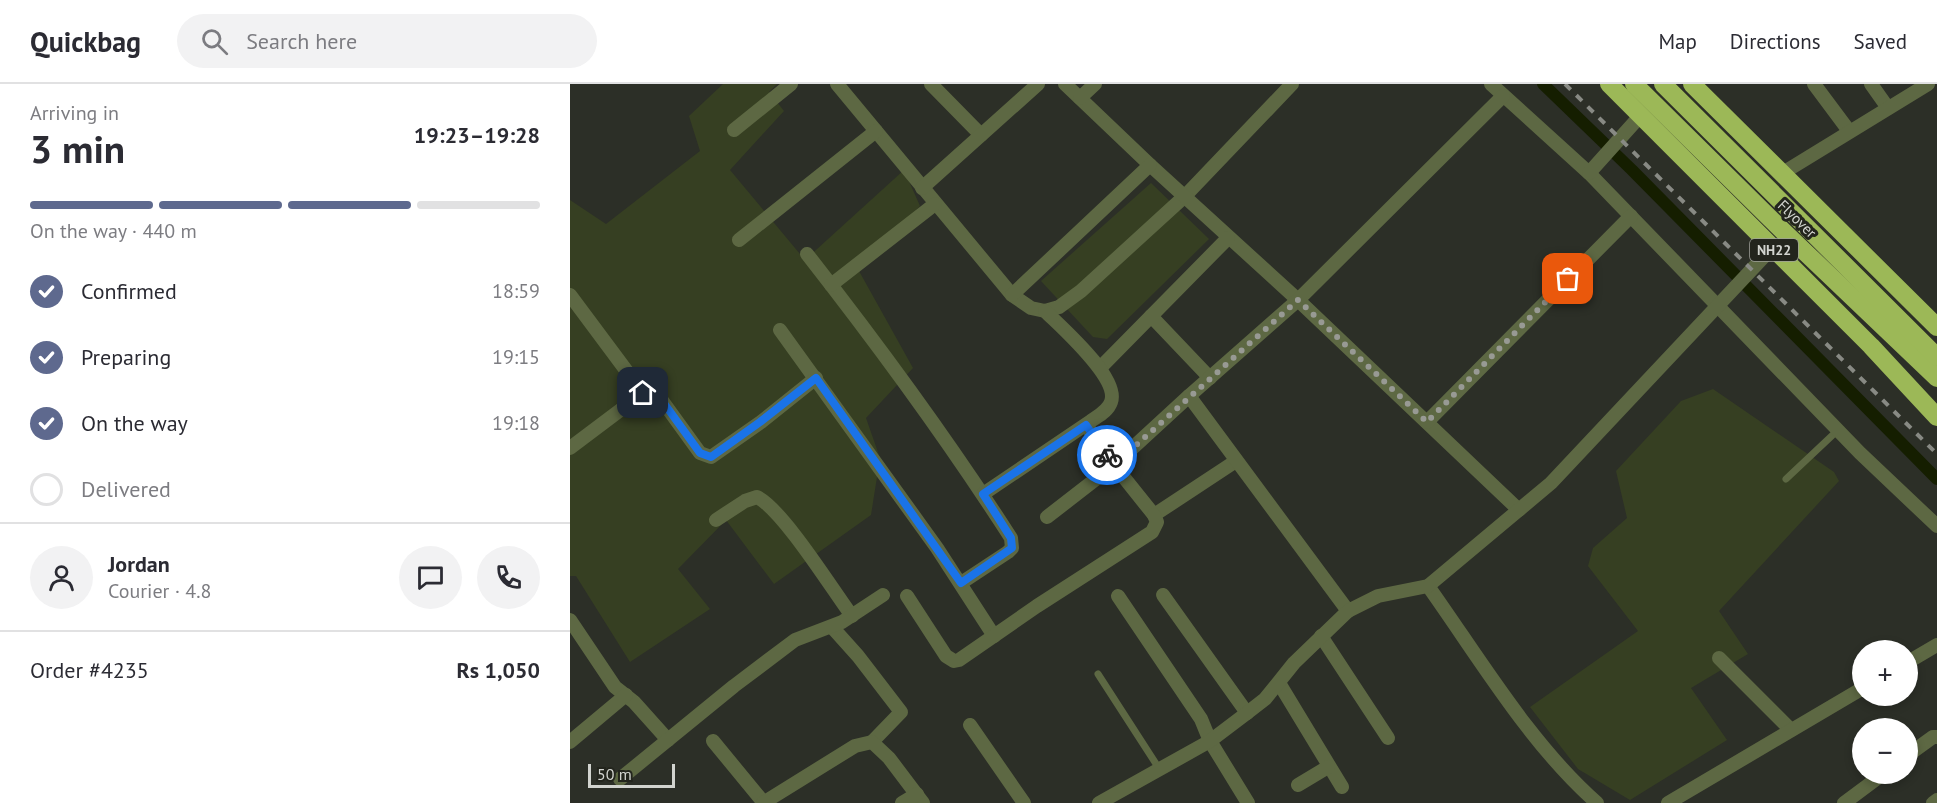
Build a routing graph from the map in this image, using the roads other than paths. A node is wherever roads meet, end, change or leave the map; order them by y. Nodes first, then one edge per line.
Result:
1 (791, 84) edge
2 (837, 84) edge
3 (931, 84) edge
4 (1038, 84) edge
5 (1065, 84) edge
6 (1095, 84) edge
7 (1292, 84) edge
8 (1491, 84) edge
9 (1609, 84) edge
10 (1634, 84) edge
11 (1663, 84) edge
12 (1692, 84) edge
13 (1814, 84) edge
14 (1871, 84) edge
15 (1928, 84) edge
16 (1503, 96) junction
17 (1080, 98) junction
18 (1888, 108) junction
19 (1641, 116) junction
20 (734, 130) dead end
21 (876, 131) junction
22 (1849, 131) junction
23 (981, 135) junction
24 (1150, 165) junction
25 (1590, 173) junction
26 (1781, 174) junction
27 (922, 188) junction
28 (1185, 196) junction
29 (935, 204) junction
30 (1630, 216) junction
31 (1228, 238) junction
32 (739, 240) dead end
33 (1772, 248) junction
34 (807, 254) dead end
35 (831, 285) junction
36 (570, 295) edge
37 (1012, 295) junction
38 (1298, 300) junction
39 (1721, 301) junction
40 (1045, 311) junction
41 (1151, 316) junction
42 (1937, 327) edge
43 (780, 330) dead end
44 (1937, 357) edge
45 (1100, 368) junction
46 (816, 378) junction
47 (1210, 378) junction
48 (1937, 378) edge
49 (643, 393) junction
50 (1189, 396) junction
51 (1937, 417) edge
52 (1427, 422) junction
53 (1086, 425) junction
54 (1838, 430) junction
55 (570, 448) edge
56 (1236, 461) junction
57 (1114, 465) junction
58 (1786, 479) dead end
59 (983, 494) junction
60 (1519, 510) junction
61 (1154, 515) junction
62 (1047, 516) dead end
63 (716, 520) dead end
64 (1937, 526) edge
65 (961, 583) junction
66 (1428, 586) junction
67 (883, 595) dead end
68 (907, 596) dead end
69 (1118, 596) dead end
70 (1163, 596) dead end
71 (1348, 611) junction
72 (852, 616) junction
73 (570, 620) edge
74 (832, 627) junction
75 (994, 636) junction
76 (1321, 636) junction
77 (1937, 645) edge
78 (1918, 656) edge
79 (1719, 658) dead end
80 (1098, 674) dead end
81 (1279, 683) junction
82 (1852, 694) edge
83 (626, 696) junction
84 (1247, 713) junction
85 (970, 725) dead end
86 (1791, 730) junction
87 (1937, 737) edge
88 (1388, 738) dead end
89 (668, 740) junction
90 (713, 741) dead end
91 (1210, 741) junction
92 (570, 742) edge
93 (872, 742) junction
94 (1918, 747) edge
95 (1328, 768) junction
96 (1160, 770) junction
97 (620, 779) dead end
98 (1870, 784) edge
99 (1298, 785) dead end
100 (1342, 787) dead end
101 (920, 799) edge
102 (1937, 800) edge
103 (764, 803) edge
104 (902, 803) edge
105 (1024, 803) edge
106 (1099, 803) edge
107 (1248, 803) edge
108 (1598, 803) edge
109 (1668, 803) edge
110 (1844, 803) edge
111 (1933, 803) edge

1 - 20 street
2 - 21 street
3 - 23 street
4 - 23 street
5 - 17 street
6 - 17 street
7 - 28 street
8 - 16 street
9 - 19 highway, NH22
10 - 48 highway, Flyover
11 - 44 highway, Flyover
12 - 26 highway
13 - 22 street
14 - 18 street
15 - 18 street
16 - 25 street
16 - 38 street
17 - 24 street
18 - 22 street
19 - 25 street
19 - 33 highway, NH22
21 - 27 street
21 - 32 street
22 - 26 street
23 - 27 street
24 - 28 street
24 - 37 street
25 - 30 street
26 - 42 highway
27 - 29 street
28 - 31 street
28 - 40 street
29 - 35 street
29 - 37 street
30 - 39 street
30 - 52 street
31 - 38 street
31 - 41 street
33 - 39 street
33 - 51 highway, NH22
34 - 35 street
35 - 59 street
36 - 49 street
37 - 40 street
38 - 47 street
38 - 52 street
39 - 54 street
39 - 60 street
40 - 45 street
41 - 45 street
41 - 47 street
43 - 46 street
45 - 53 street
46 - 49 street
46 - 65 street
47 - 50 street
49 - 55 street
50 - 56 street
50 - 57 street
52 - 60 street
53 - 57 street
53 - 59 street
54 - 58 lane
54 - 64 street
56 - 61 street
56 - 71 street
57 - 61 street
57 - 62 street
59 - 65 street
60 - 66 street
61 - 75 street
63 - 72 street
65 - 75 street
66 - 71 street
66 - 108 street
67 - 72 street
68 - 75 street
69 - 91 street
70 - 84 street
71 - 76 street
72 - 74 street
73 - 83 street
74 - 89 street
74 - 93 street
76 - 81 street
76 - 88 street
77 - 78 street
79 - 86 street
80 - 96 lane
81 - 84 street
81 - 95 street
82 - 86 street
83 - 89 street
83 - 92 street
84 - 91 street
85 - 105 street
86 - 109 street
87 - 94 street
89 - 97 street
90 - 103 street
91 - 96 street
91 - 107 street
93 - 101 street
93 - 103 street
95 - 99 street
95 - 100 street
96 - 106 street
98 - 110 street
101 - 104 street
102 - 111 street

